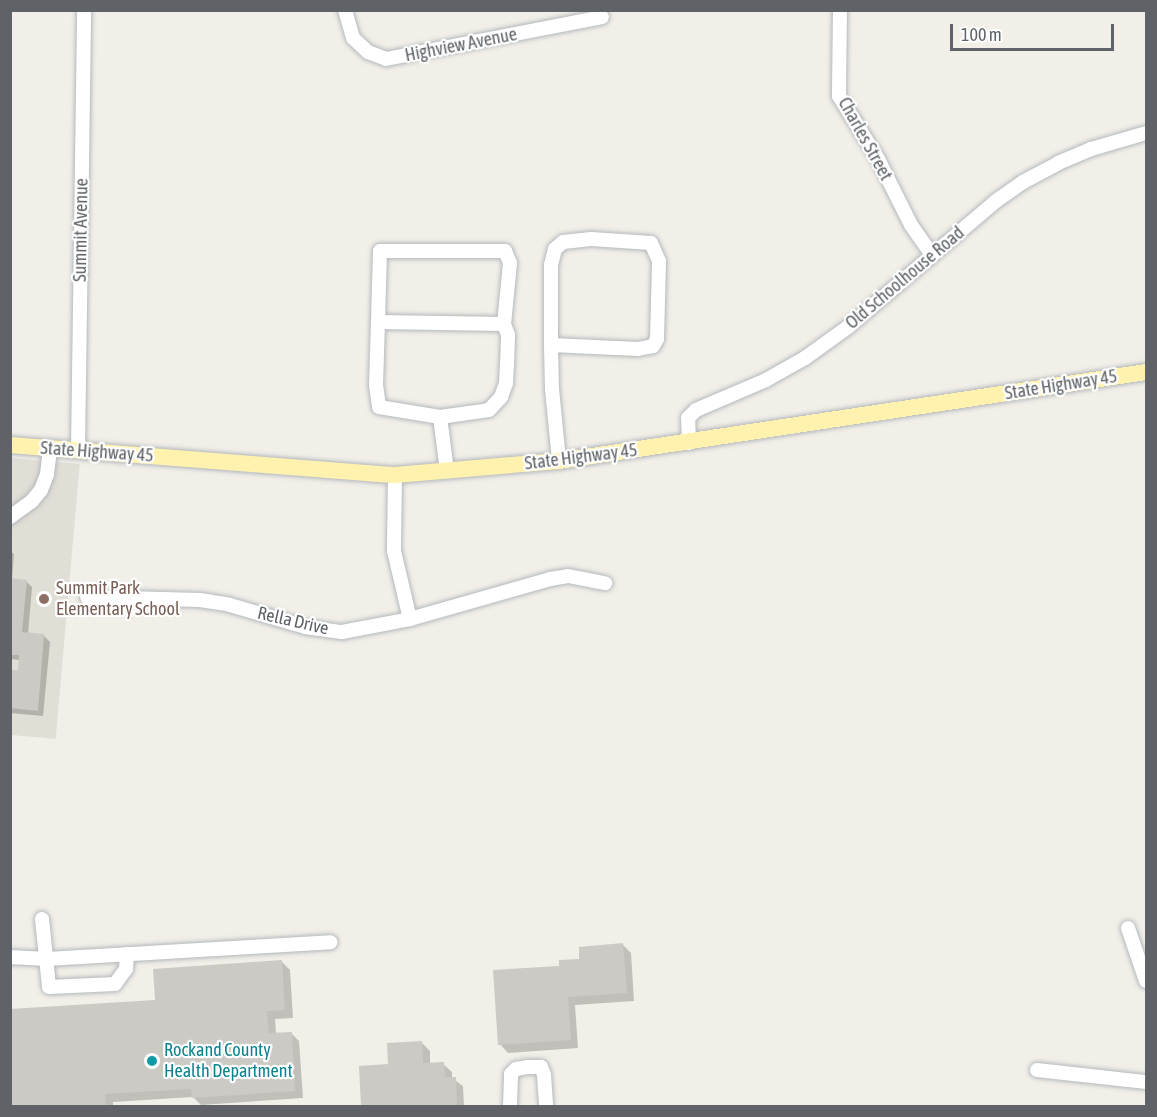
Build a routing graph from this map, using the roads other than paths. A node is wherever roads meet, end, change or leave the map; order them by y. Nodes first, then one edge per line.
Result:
1 (84, 10) edge
2 (345, 10) edge
3 (840, 10) edge
4 (602, 17) dead end
5 (1146, 134) edge
6 (932, 255) junction
7 (378, 322) junction
8 (504, 324) junction
9 (551, 345) junction
10 (1146, 372) edge
11 (440, 417) junction
12 (689, 443) junction
13 (10, 445) edge
14 (50, 448) junction
15 (78, 450) junction
16 (559, 461) junction
17 (447, 471) junction
18 (395, 475) junction
19 (10, 517) edge
20 (605, 583) dead end
21 (87, 597) dead end
22 (410, 619) junction
23 (42, 919) dead end
24 (1128, 928) dead end
25 (330, 942) dead end
26 (127, 954) junction
27 (10, 957) edge
28 (47, 959) junction
29 (1146, 981) edge
30 (1037, 1070) dead end
31 (1146, 1082) edge
32 (510, 1107) edge
33 (546, 1107) edge

1 - 15 street, Summit Avenue
2 - 4 street, Highview Avenue
3 - 6 street, Charles Street
5 - 6 street, Old Schoolhouse Road
6 - 12 street, Old Schoolhouse Road
7 - 8 street
7 - 8 street
7 - 11 street
8 - 11 street
9 - 9 street
9 - 16 street
10 - 12 main road, State Highway 45
11 - 17 street
12 - 16 main road, State Highway 45
13 - 14 main road, State Highway 45
14 - 15 main road, State Highway 45
14 - 19 street
15 - 18 main road, State Highway 45
16 - 17 main road, State Highway 45
17 - 18 main road, State Highway 45
18 - 22 street
20 - 22 street, Rella Drive
21 - 22 street, Rella Drive
23 - 28 street
24 - 29 street
25 - 26 street
26 - 28 street
26 - 28 street
27 - 28 street
30 - 31 street
32 - 33 street

